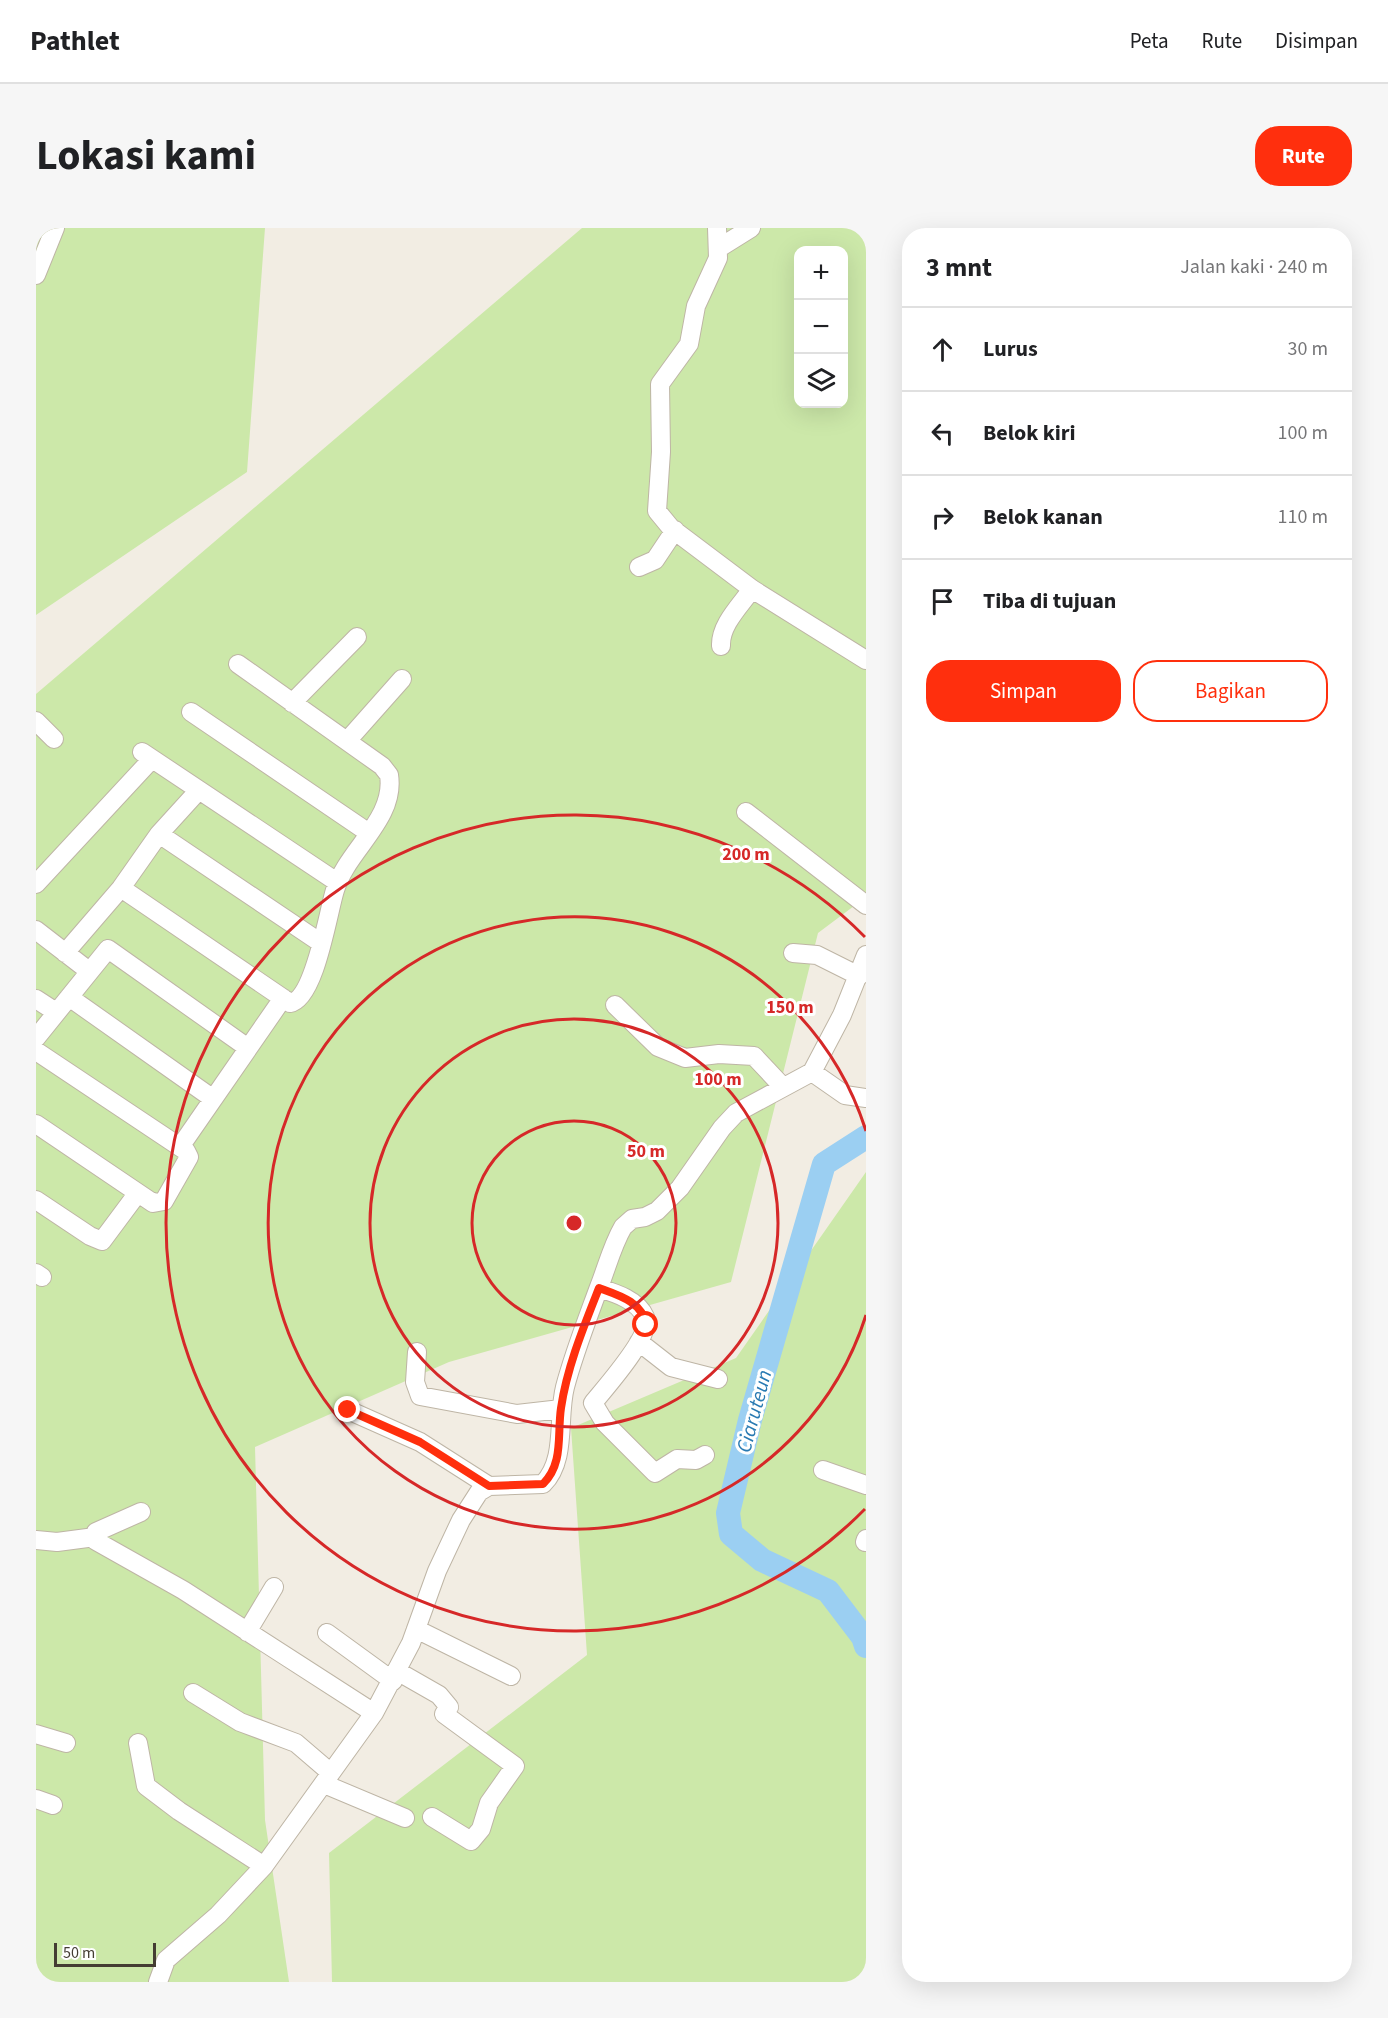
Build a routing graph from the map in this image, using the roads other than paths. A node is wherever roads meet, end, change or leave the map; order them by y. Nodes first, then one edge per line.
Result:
1 (55, 228) edge
2 (717, 228) edge
3 (751, 228) edge
4 (719, 248) junction
5 (36, 275) edge
6 (675, 530) junction
7 (650, 566) dead end
8 (752, 589) junction
9 (357, 637) dead end
10 (721, 646) dead end
11 (866, 660) edge
12 (238, 664) dead end
13 (402, 680) dead end
14 (292, 703) junction
15 (191, 712) dead end
16 (36, 721) edge
17 (54, 739) dead end
18 (347, 741) junction
19 (199, 790) junction
20 (746, 812) dead end
21 (369, 832) junction
22 (159, 834) junction
23 (337, 882) junction
24 (36, 884) edge
25 (121, 888) junction
26 (866, 905) edge
27 (36, 930) edge
28 (321, 943) junction
29 (65, 952) junction
30 (793, 953) dead end
31 (866, 955) edge
32 (89, 972) junction
33 (858, 976) junction
34 (69, 997) junction
35 (283, 998) junction
36 (36, 999) edge
37 (615, 1005) dead end
38 (56, 1012) junction
39 (36, 1038) edge
40 (248, 1048) junction
41 (36, 1051) edge
42 (812, 1072) junction
43 (783, 1087) junction
44 (212, 1098) junction
45 (866, 1098) edge
46 (36, 1124) edge
47 (180, 1147) junction
48 (136, 1194) junction
49 (36, 1200) edge
50 (599, 1288) junction
51 (643, 1333) junction
52 (417, 1352) dead end
53 (718, 1379) dead end
54 (561, 1409) junction
55 (348, 1410) dead end
56 (705, 1455) dead end
57 (823, 1470) dead end
58 (866, 1485) edge
59 (489, 1486) junction
60 (141, 1512) dead end
61 (95, 1537) junction
62 (36, 1540) edge
63 (274, 1587) dead end
64 (416, 1629) junction
65 (248, 1632) junction
66 (327, 1633) dead end
67 (395, 1676) junction
68 (512, 1676) dead end
69 (193, 1693) dead end
70 (374, 1713) junction
71 (36, 1734) edge
72 (66, 1743) dead end
73 (138, 1743) dead end
74 (328, 1778) junction
75 (432, 1816) dead end
76 (405, 1818) dead end
77 (264, 1866) junction
78 (158, 1982) edge

1 - 5 street
2 - 4 street
3 - 4 street
4 - 6 street
6 - 7 street
6 - 8 street
8 - 10 street
8 - 11 street
9 - 14 street
12 - 14 street
13 - 18 street
14 - 18 street
15 - 21 street
16 - 17 street
18 - 21 street
19 - 22 street
19 - 23 street
19 - 24 street
20 - 26 street
21 - 23 street
22 - 25 street
22 - 28 street
23 - 28 street
25 - 29 street
25 - 35 street
27 - 29 street
28 - 35 street
29 - 32 street
30 - 33 street
31 - 33 street
32 - 34 street
32 - 40 street
33 - 42 street
34 - 38 street
34 - 44 street
35 - 40 street
36 - 38 street
37 - 43 street
38 - 39 street
40 - 44 street
41 - 47 street
42 - 43 street
42 - 45 street
43 - 50 street
44 - 47 street
46 - 48 street
47 - 48 street
48 - 49 street
50 - 51 street
50 - 54 street
51 - 53 street
51 - 56 street
52 - 54 street
54 - 59 street
55 - 59 street
57 - 58 street
59 - 64 street
60 - 61 street
61 - 62 street
61 - 65 street
63 - 65 street
64 - 67 street
64 - 68 street
65 - 70 street
66 - 67 street
67 - 70 street
67 - 75 street
69 - 74 street
70 - 74 street
71 - 72 street
73 - 77 street
74 - 76 street
74 - 77 street
77 - 78 street

